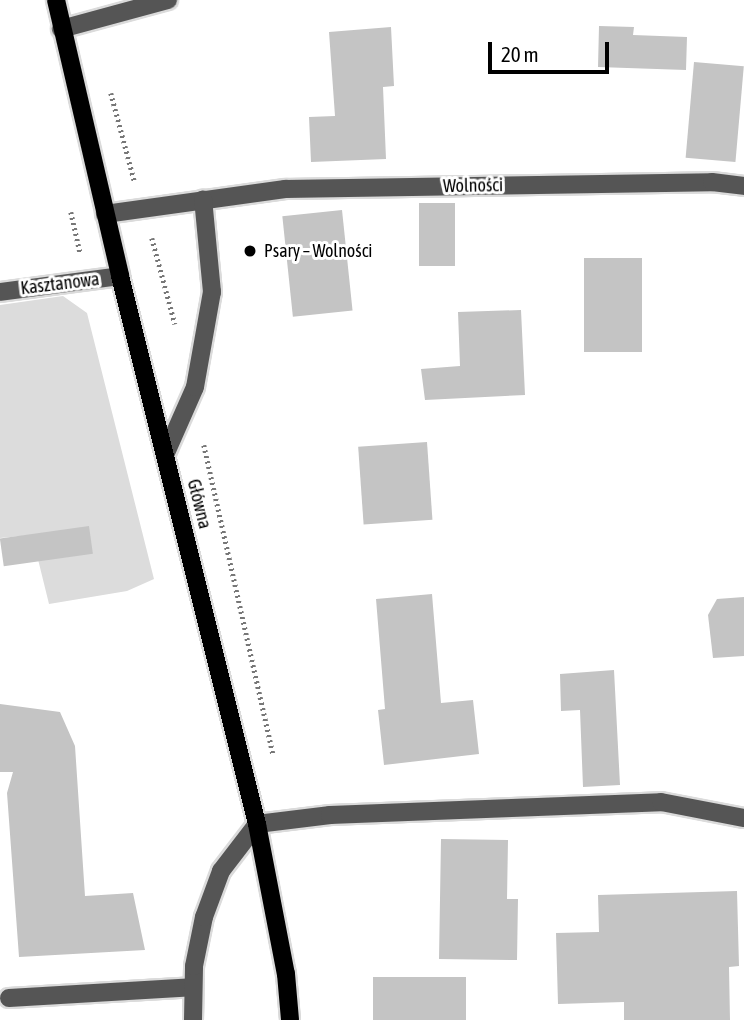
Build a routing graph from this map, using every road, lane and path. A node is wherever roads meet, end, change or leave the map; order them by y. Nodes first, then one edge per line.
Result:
1 (56, 0) edge
2 (168, 0) edge
3 (61, 29) junction
4 (110, 85) dead end
5 (744, 186) edge
6 (203, 200) junction
7 (143, 210) junction
8 (105, 214) junction
9 (120, 276) junction
10 (0, 292) edge
11 (176, 327) dead end
12 (193, 393) junction
13 (165, 455) junction
14 (276, 766) dead end
15 (744, 818) edge
16 (257, 824) junction
17 (192, 988) junction
18 (9, 998) dead end
19 (193, 1020) edge
20 (290, 1020) edge

1 - 3 main road, Główna
2 - 3 street
3 - 8 main road, Główna
4 - 7 path
5 - 6 street, Wolności
6 - 7 street, Wolności
6 - 12 street
7 - 8 street, Wolności
7 - 11 path
8 - 9 main road, Główna
9 - 10 street, Kasztanowa
9 - 13 main road, Główna
12 - 13 street
12 - 14 path
13 - 16 main road, Główna
15 - 16 street
16 - 17 street
16 - 20 main road, Główna
17 - 18 street
17 - 19 street

